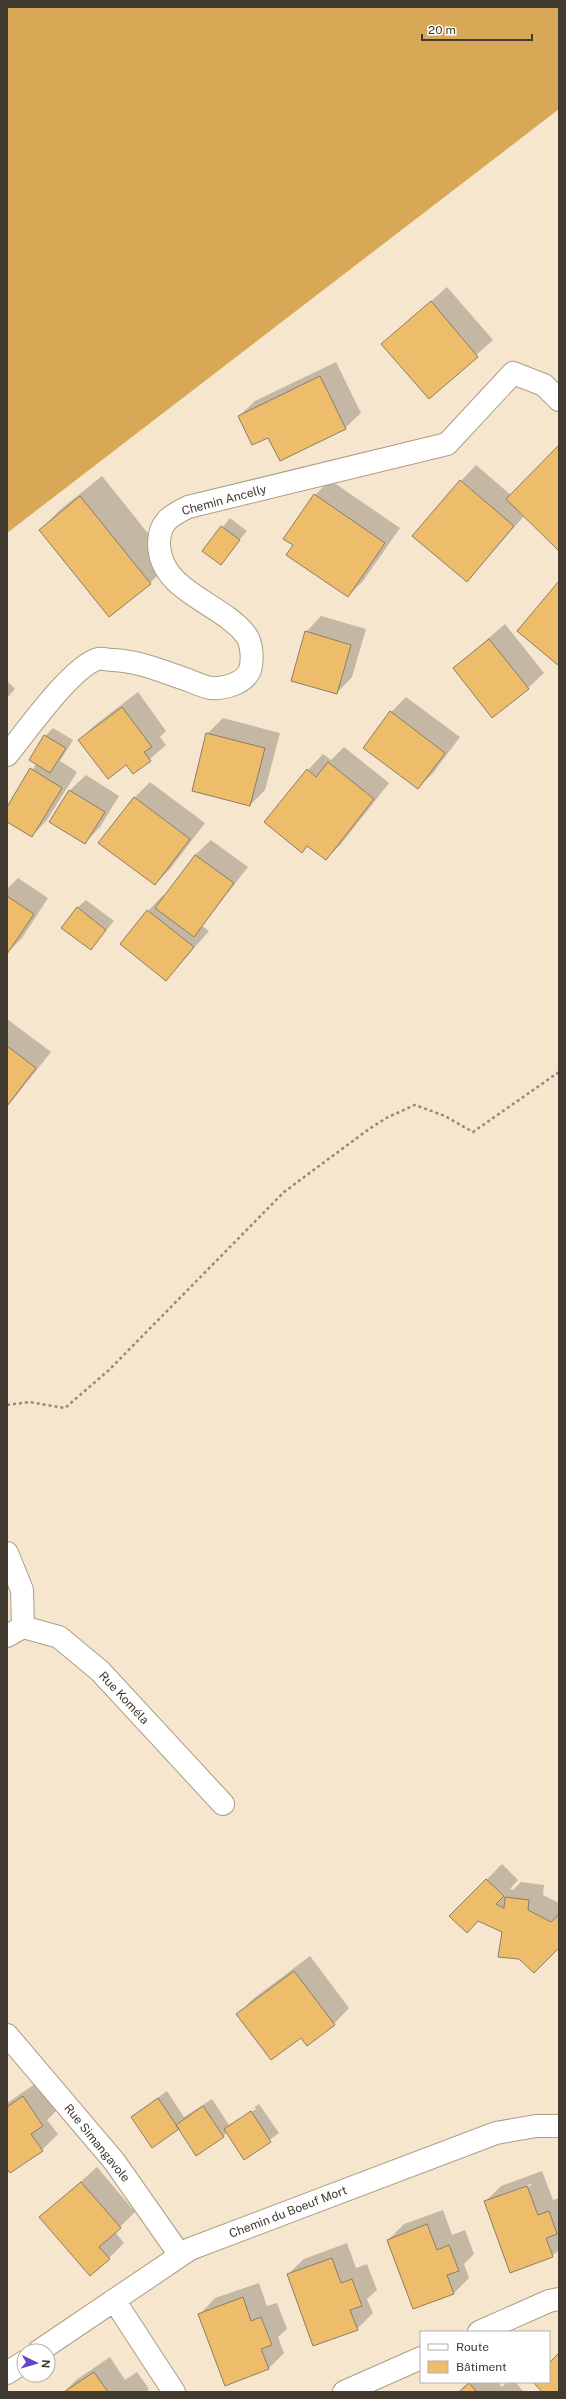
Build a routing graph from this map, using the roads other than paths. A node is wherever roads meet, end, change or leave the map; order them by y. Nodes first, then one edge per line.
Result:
1 (559, 400) edge
2 (7, 755) edge
3 (7, 1553) edge
4 (15, 1632) edge
5 (223, 1804) dead end
6 (7, 2035) edge
7 (559, 2126) edge
8 (180, 2255) junction
9 (114, 2300) junction
10 (559, 2300) edge
11 (481, 2331) edge
12 (51, 2343) edge
13 (420, 2358) edge
14 (16, 2367) edge
15 (7, 2373) edge
16 (174, 2392) edge
17 (344, 2392) edge

1 - 2 street, Chemin Ancelly
3 - 4 street
4 - 5 street, Rue Koméla
6 - 8 street, Rue Simangavole
7 - 8 street, Chemin du Boeuf Mort
8 - 9 street, Chemin du Boeuf Mort
9 - 12 street, Chemin du Boeuf Mort
9 - 16 street
10 - 11 street
13 - 17 street
14 - 15 street

